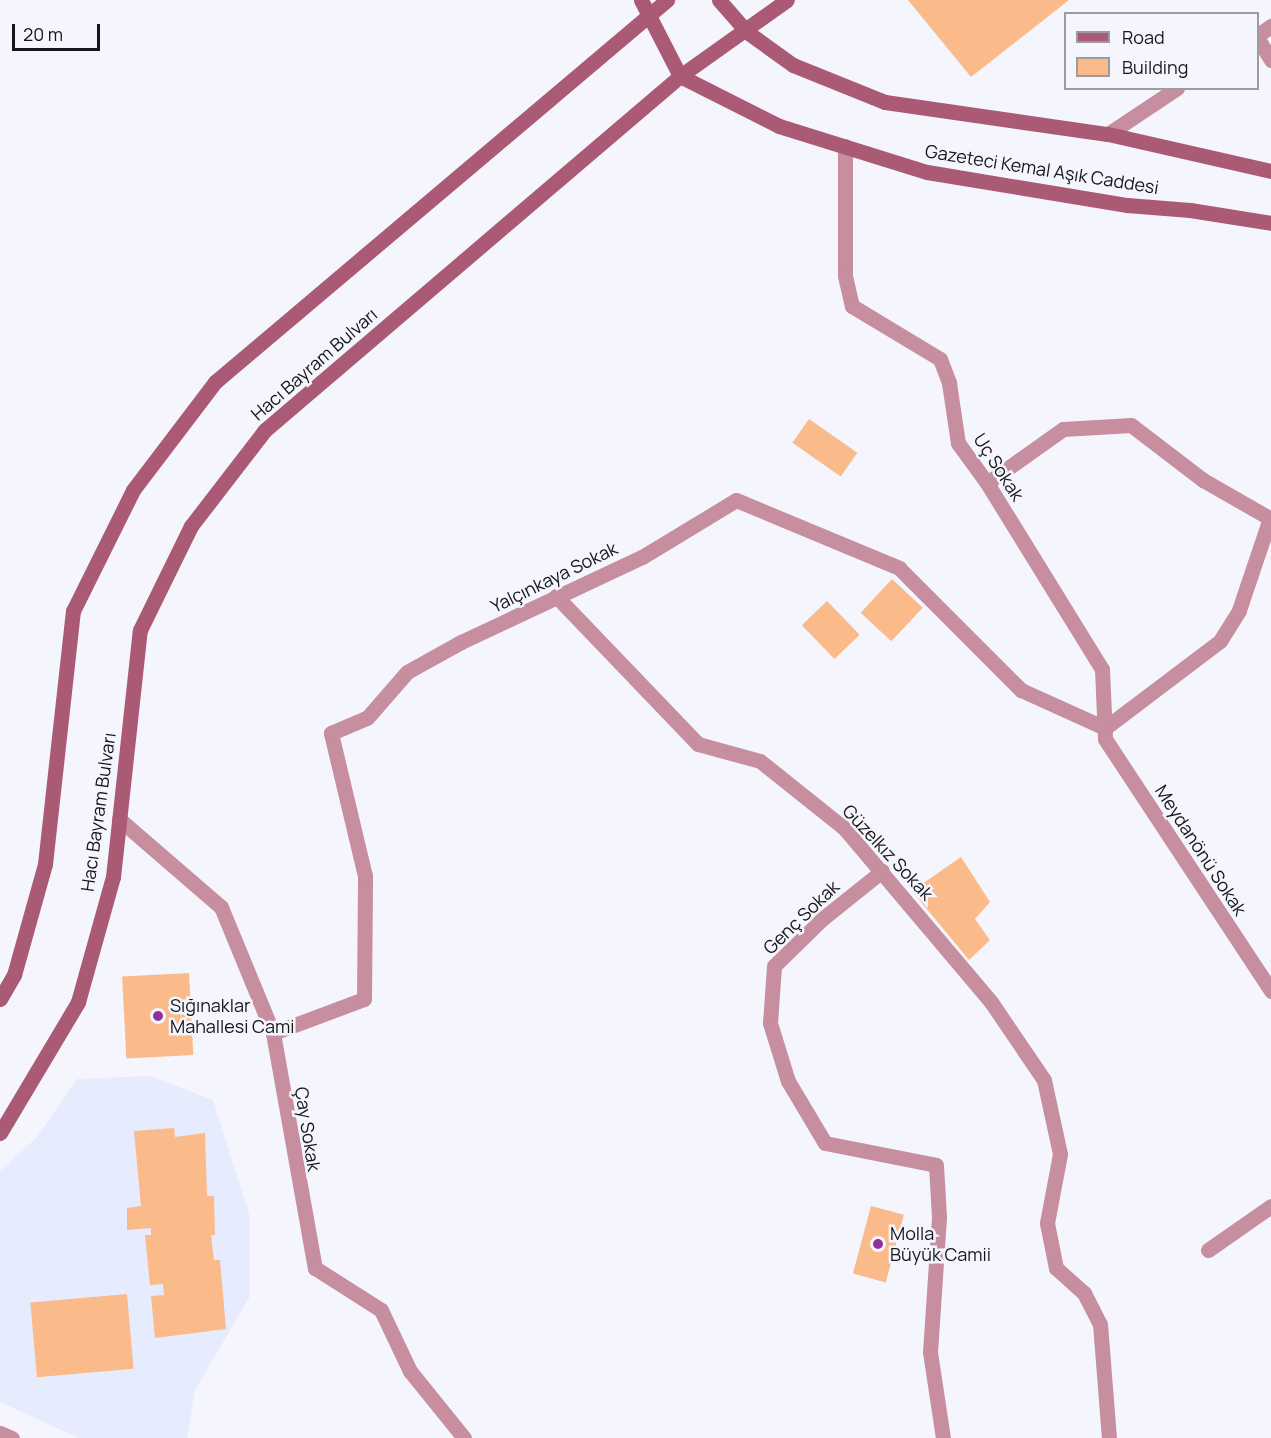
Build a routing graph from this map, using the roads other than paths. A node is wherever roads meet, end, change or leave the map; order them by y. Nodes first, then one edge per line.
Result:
1 (667, 0) edge
2 (719, 0) edge
3 (787, 0) edge
4 (645, 7) edge
5 (1271, 26) edge
6 (747, 32) junction
7 (1259, 35) edge
8 (1259, 40) edge
9 (1271, 60) edge
10 (680, 76) junction
11 (1174, 90) edge
12 (1108, 134) junction
13 (845, 146) junction
14 (1271, 171) edge
15 (1271, 223) edge
16 (987, 483) junction
17 (1270, 518) edge
18 (556, 596) junction
19 (1105, 729) junction
20 (119, 819) junction
21 (882, 871) junction
22 (1271, 990) edge
23 (0, 999) edge
24 (273, 1033) junction
25 (0, 1133) edge
26 (1271, 1206) edge
27 (1208, 1250) dead end
28 (0, 1433) edge
29 (12, 1438) edge
30 (464, 1438) edge
31 (943, 1438) edge
32 (1109, 1438) edge

1 - 4 main road
2 - 6 main road
3 - 6 main road, Hacı Bayram Bulvarı
4 - 10 main road
4 - 23 main road
5 - 7 street
6 - 10 main road, Hacı Bayram Bulvarı
6 - 12 main road
8 - 9 street
10 - 13 main road, Gazeteci Kemal Aşık Caddesi
10 - 20 main road, Hacı Bayram Bulvarı
11 - 12 street
12 - 14 main road
13 - 15 main road, Gazeteci Kemal Aşık Caddesi
13 - 16 street, Uç Sokak
16 - 17 street
16 - 19 street, Uç Sokak
17 - 19 street
18 - 19 street, Yalçınkaya Sokak
18 - 21 street, Güzelkız Sokak
18 - 24 street, Yalçınkaya Sokak
19 - 22 street, Meydanönü Sokak
20 - 24 street, Çay Sokak
20 - 25 main road, Hacı Bayram Bulvarı
21 - 31 street, Genç Sokak
21 - 32 street, Güzelkız Sokak
24 - 30 street, Çay Sokak
26 - 27 street
28 - 29 street

